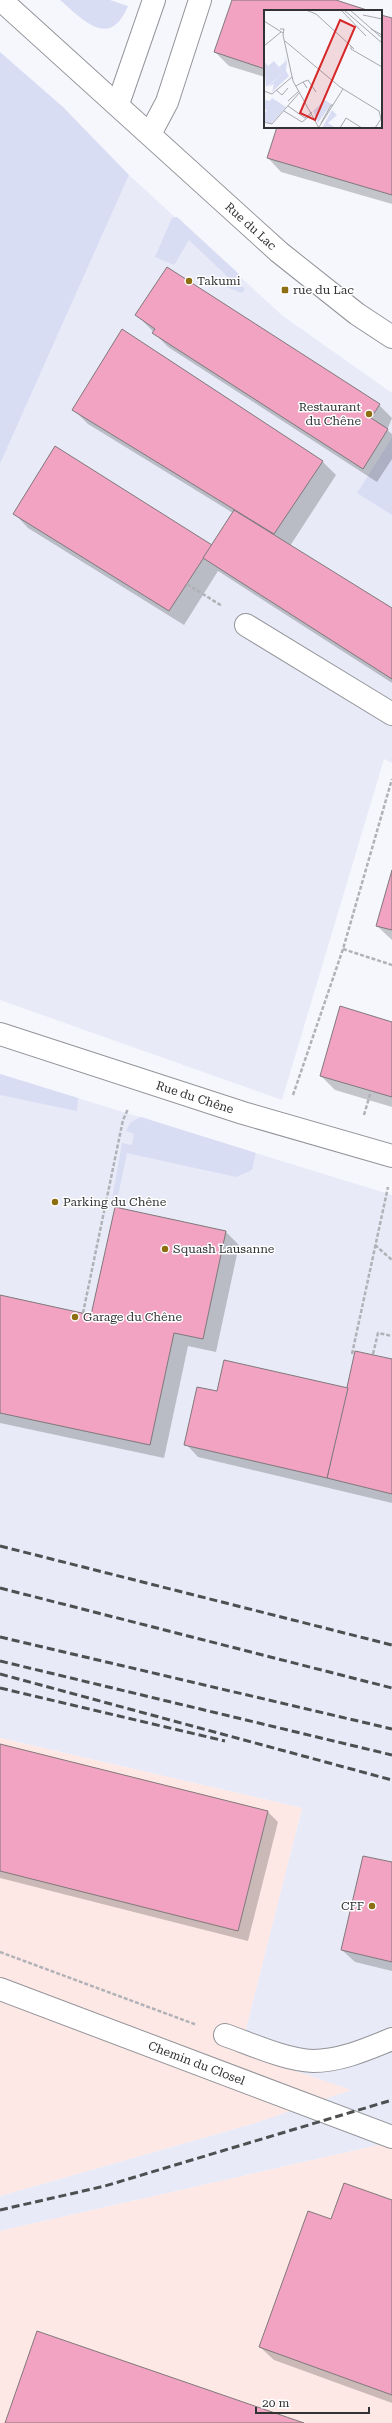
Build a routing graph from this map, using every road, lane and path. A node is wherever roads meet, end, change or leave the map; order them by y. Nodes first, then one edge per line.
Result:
1 (1, 0) edge
2 (154, 0) edge
3 (200, 0) edge
4 (118, 104) junction
5 (150, 134) junction
6 (392, 337) edge
7 (187, 584) dead end
8 (216, 602) dead end
9 (246, 625) dead end
10 (392, 714) edge
11 (392, 779) edge
12 (343, 950) junction
13 (392, 965) edge
14 (0, 1034) edge
15 (371, 1091) dead end
16 (128, 1109) dead end
17 (363, 1119) dead end
18 (283, 1125) junction
19 (392, 1156) edge
20 (388, 1187) dead end
21 (375, 1245) junction
22 (392, 1260) edge
23 (83, 1313) dead end
24 (392, 1336) edge
25 (352, 1354) dead end
26 (373, 1354) dead end
27 (0, 1952) edge
28 (0, 1989) edge
29 (225, 2035) joint
30 (392, 2039) edge
31 (392, 2137) edge

1 - 4 street, Rue du Lac
2 - 4 street
3 - 5 street
4 - 5 street, Rue du Lac
5 - 6 street, Rue du Lac
7 - 8 path
9 - 10 street
11 - 12 path
12 - 13 path
12 - 18 path
14 - 18 street, Rue du Chêne
15 - 17 path
16 - 23 path
18 - 19 street, Rue du Chêne
20 - 21 path
21 - 22 path
21 - 25 path
24 - 26 path
27 - 29 path
28 - 31 street, Chemin du Closel
29 - 30 street

